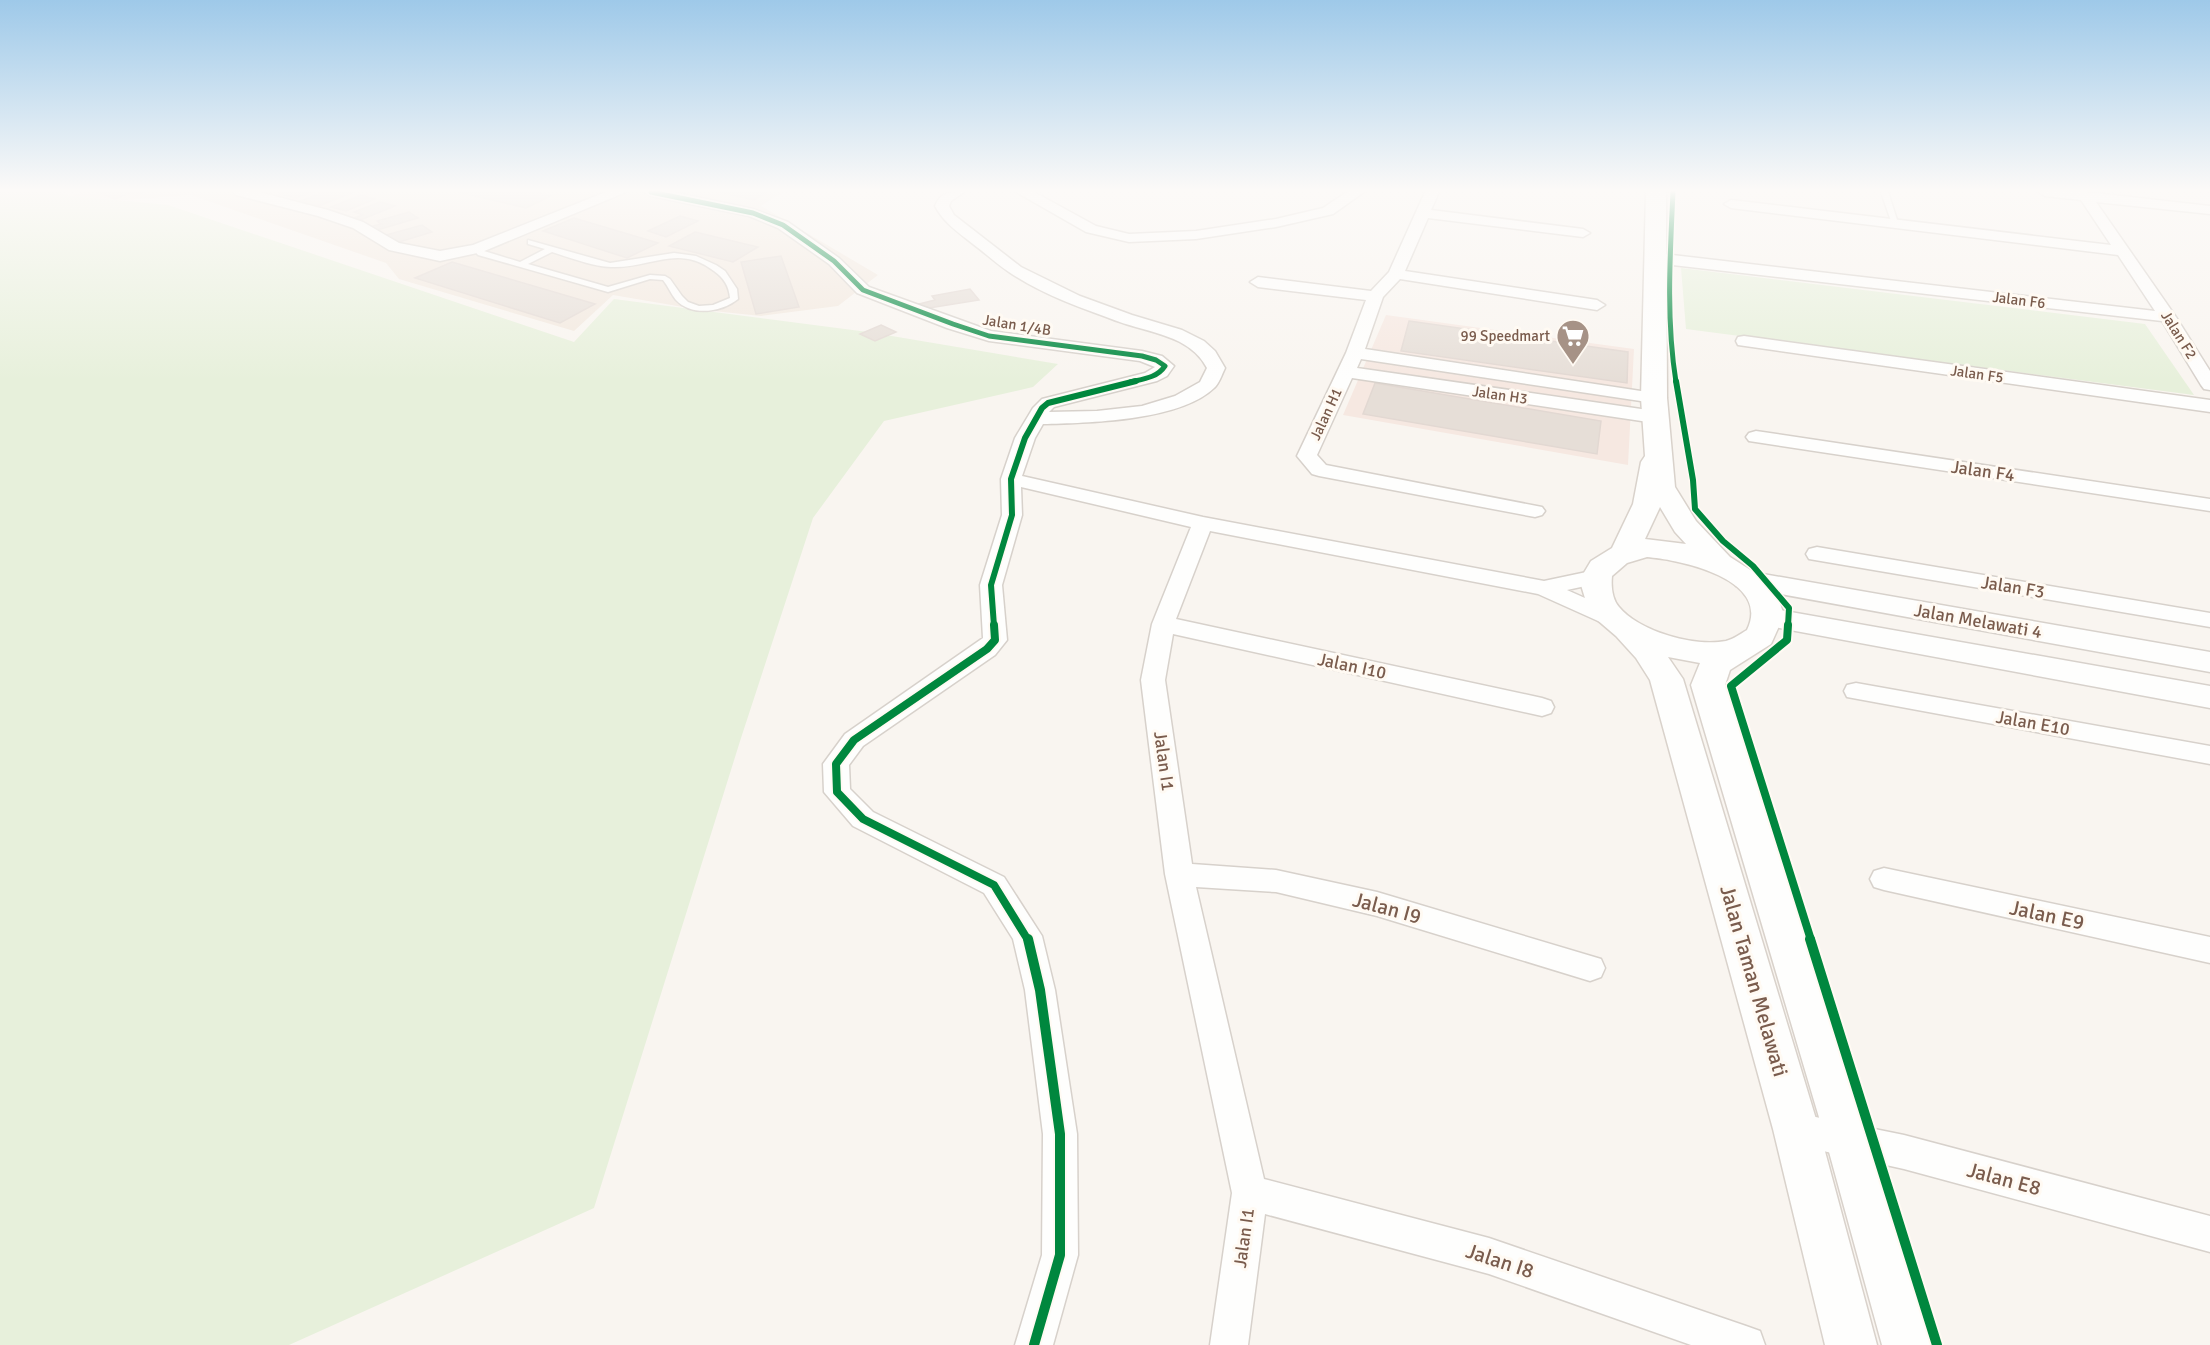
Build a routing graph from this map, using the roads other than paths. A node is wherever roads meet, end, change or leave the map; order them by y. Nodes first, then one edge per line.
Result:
1 (431, 255) edge
2 (447, 255) edge
3 (491, 255) edge
4 (540, 255) edge
5 (573, 255) edge
6 (825, 255) edge
7 (996, 255) edge
8 (1405, 255) edge
9 (1655, 255) edge
10 (2127, 255) edge
11 (1655, 258) junction
12 (522, 264) junction
13 (1396, 274) junction
14 (1258, 282) dead end
15 (1375, 296) junction
16 (1597, 305) dead end
17 (2168, 317) junction
18 (1744, 341) dead end
19 (1355, 353) junction
20 (1346, 372) junction
21 (2210, 385) edge
22 (2210, 406) edge
23 (1654, 408) junction
24 (1038, 418) junction
25 (1756, 437) dead end
26 (1656, 445) junction
27 (1011, 479) junction
28 (2210, 505) edge
29 (1535, 511) dead end
30 (1203, 523) junction
31 (1625, 552) junction
32 (1817, 554) dead end
33 (1720, 563) junction
34 (1596, 577) junction
35 (1746, 580) junction
36 (1544, 588) junction
37 (1768, 617) junction
38 (2210, 620) edge
39 (1163, 624) junction
40 (1622, 625) junction
41 (1736, 650) junction
42 (2210, 662) edge
43 (1856, 691) dead end
44 (2210, 697) edge
45 (1542, 707) dead end
46 (2210, 755) edge
47 (1179, 874) junction
48 (1884, 879) dead end
49 (2210, 950) edge
50 (1590, 968) dead end
51 (1796, 1129) junction
52 (1849, 1141) junction
53 (1250, 1193) junction
54 (2210, 1234) edge
55 (1034, 1345) edge
56 (1229, 1345) edge
57 (1746, 1345) edge
58 (1851, 1345) edge
59 (1908, 1345) edge

1 - 2 street
3 - 12 lane
4 - 12 lane
5 - 12 lane
6 - 24 street, Jalan 1/4B
7 - 24 street
8 - 13 street, Jalan H1
9 - 11 main road
10 - 17 street, Jalan F2
11 - 17 street, Jalan F6
11 - 23 main road
13 - 15 street, Jalan H1
13 - 16 street
14 - 15 street
15 - 19 street, Jalan H1
17 - 21 street, Jalan F2
18 - 22 street, Jalan F5
19 - 20 street, Jalan H1
19 - 23 street, Jalan H3
20 - 23 street, Jalan H3
20 - 29 street, Jalan H1
23 - 26 main road
24 - 27 street, Jalan 1/4B
25 - 28 street, Jalan F4
26 - 31 main road
26 - 33 main road
27 - 30 street
27 - 55 street
30 - 36 street
30 - 39 street, Jalan I1
31 - 33 main road
31 - 34 main road
32 - 38 street, Jalan F3
33 - 35 main road
34 - 36 street
34 - 40 main road
35 - 37 main road
35 - 42 street, Jalan Melawati 4
36 - 40 street
37 - 41 main road
37 - 44 street, Jalan Melawati 4
39 - 45 street, Jalan I10
39 - 47 street, Jalan I1
40 - 41 main road
40 - 51 main road, Jalan Taman Melawati
41 - 52 main road
43 - 46 street, Jalan E10
47 - 50 street, Jalan I9
47 - 53 street, Jalan I1
48 - 49 street, Jalan E9
51 - 52 street, Jalan E8
51 - 58 main road, Jalan Taman Melawati
52 - 54 street, Jalan E8
52 - 59 main road
53 - 56 street, Jalan I1
53 - 57 street, Jalan I8

